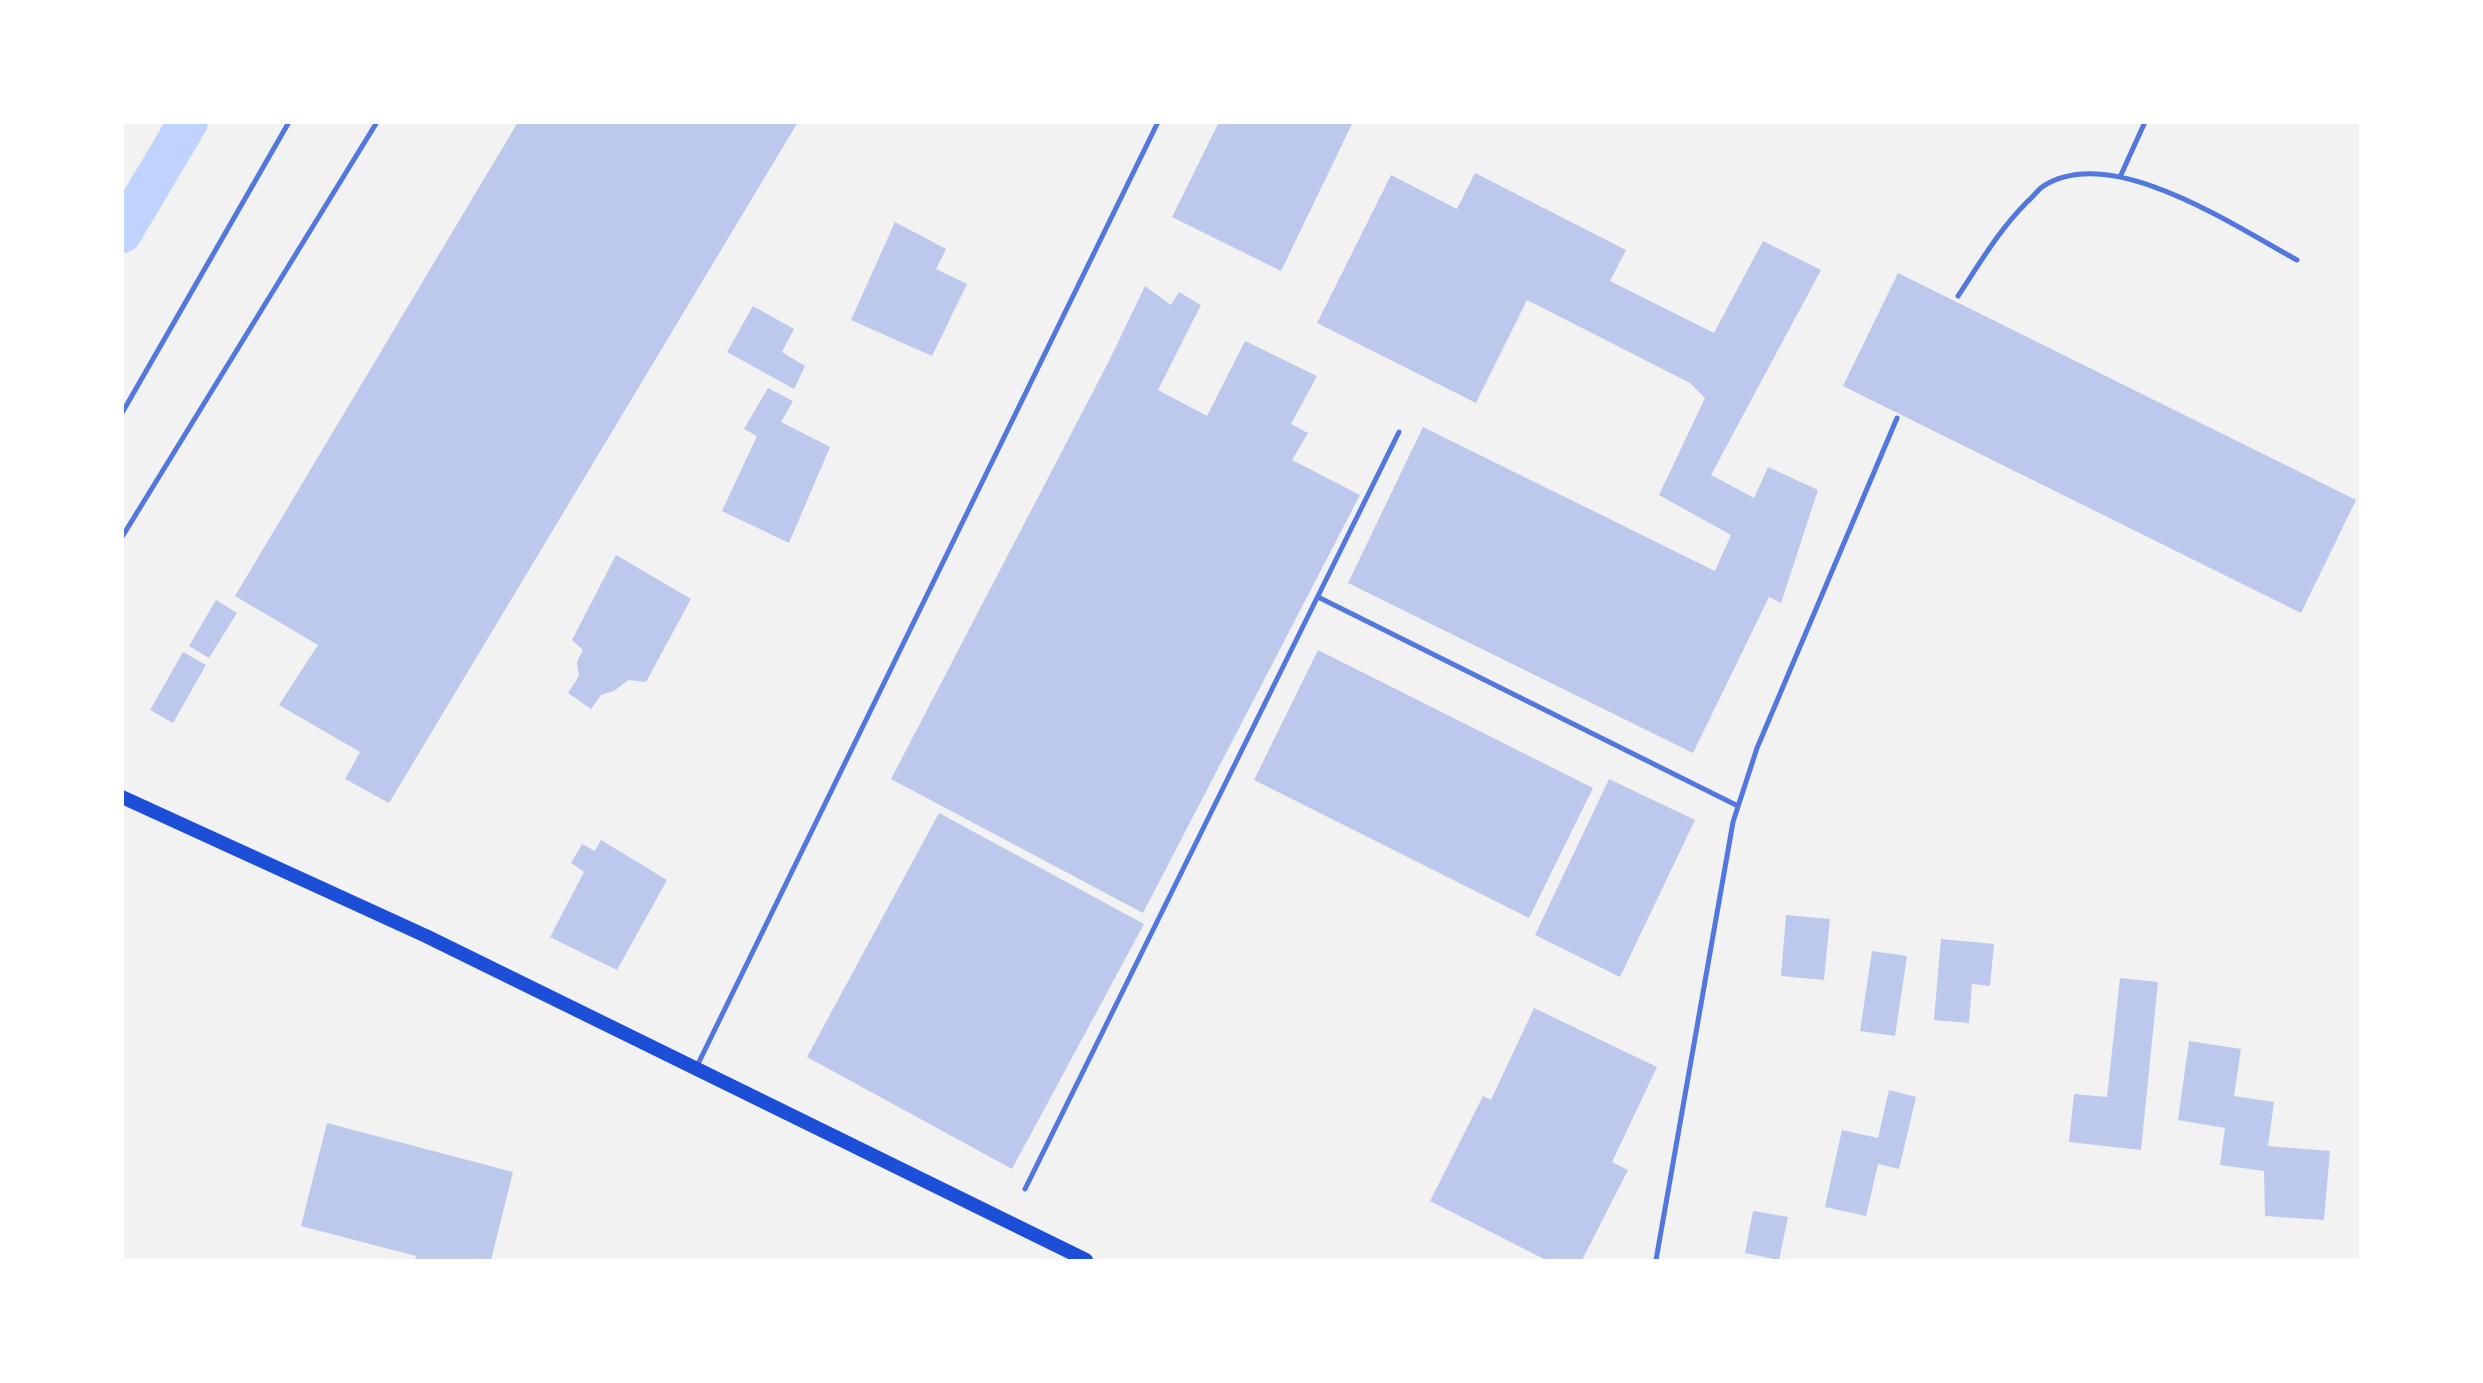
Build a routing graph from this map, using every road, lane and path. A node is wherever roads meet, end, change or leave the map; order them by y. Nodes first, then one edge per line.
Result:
1 (289, 122) edge
2 (376, 122) edge
3 (1158, 122) edge
4 (2145, 122) edge
5 (2120, 177) junction
6 (2297, 260) dead end
7 (1958, 296) dead end
8 (122, 413) edge
9 (1897, 418) dead end
10 (1399, 432) dead end
11 (122, 537) edge
12 (1318, 597) junction
13 (122, 797) edge
14 (1738, 806) junction
15 (696, 1068) junction
16 (1025, 1189) dead end
17 (1086, 1261) edge
18 (1656, 1261) edge

1 - 8 lane
2 - 11 lane
3 - 15 lane
4 - 5 lane
5 - 6 lane
5 - 7 lane
9 - 14 lane
10 - 12 lane
12 - 14 lane
12 - 16 lane
13 - 15 main road
14 - 18 lane
15 - 17 main road

